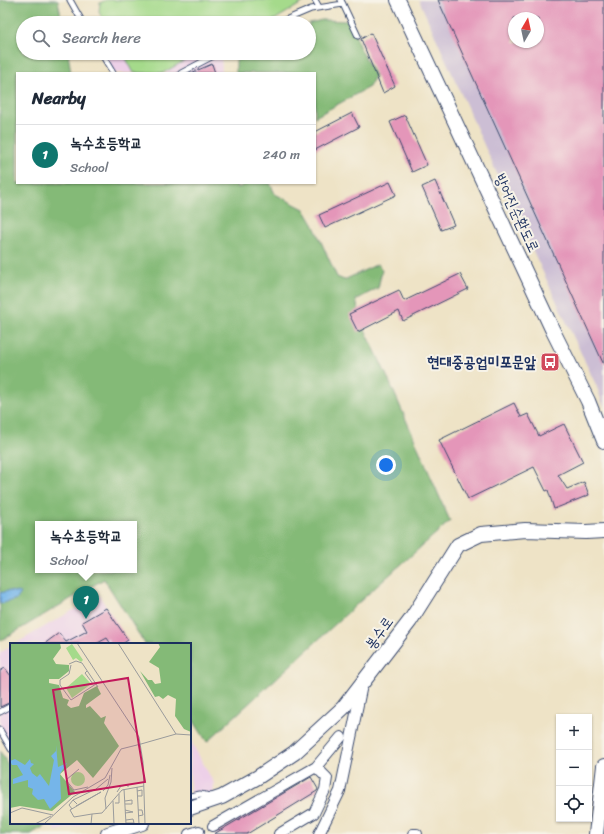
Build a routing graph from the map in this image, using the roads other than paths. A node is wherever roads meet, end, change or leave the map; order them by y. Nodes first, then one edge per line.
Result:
1 (70, 0) edge
2 (315, 0) edge
3 (398, 0) edge
4 (342, 2) edge
5 (319, 8) junction
6 (80, 16) edge
7 (294, 16) edge
8 (358, 36) dead end
9 (105, 60) edge
10 (206, 60) edge
11 (112, 72) edge
12 (183, 72) edge
13 (604, 441) edge
14 (604, 531) edge
15 (363, 684) junction
16 (10, 707) edge
17 (0, 712) edge
18 (0, 730) edge
19 (341, 737) dead end
20 (10, 747) edge
21 (604, 766) edge
22 (316, 767) junction
23 (191, 796) edge
24 (222, 797) junction
25 (191, 808) edge
26 (139, 824) edge
27 (213, 826) dead end
28 (199, 831) dead end
29 (108, 834) edge
30 (189, 834) edge
31 (279, 834) edge
32 (319, 834) edge
33 (413, 834) edge
34 (417, 834) edge
35 (596, 834) edge

1 - 6 lane
2 - 5 lane
3 - 13 main road, 방어진순환도로
4 - 5 lane
4 - 8 lane
5 - 7 lane
9 - 11 lane
10 - 12 lane
14 - 15 main road, 봉수로
15 - 24 main road, 봉수로
15 - 32 street
16 - 17 lane
18 - 20 lane
19 - 22 street
21 - 35 main road
22 - 27 street
22 - 31 street
23 - 24 lane
24 - 25 main road, 봉수로
26 - 29 main road
28 - 30 street
33 - 34 street

